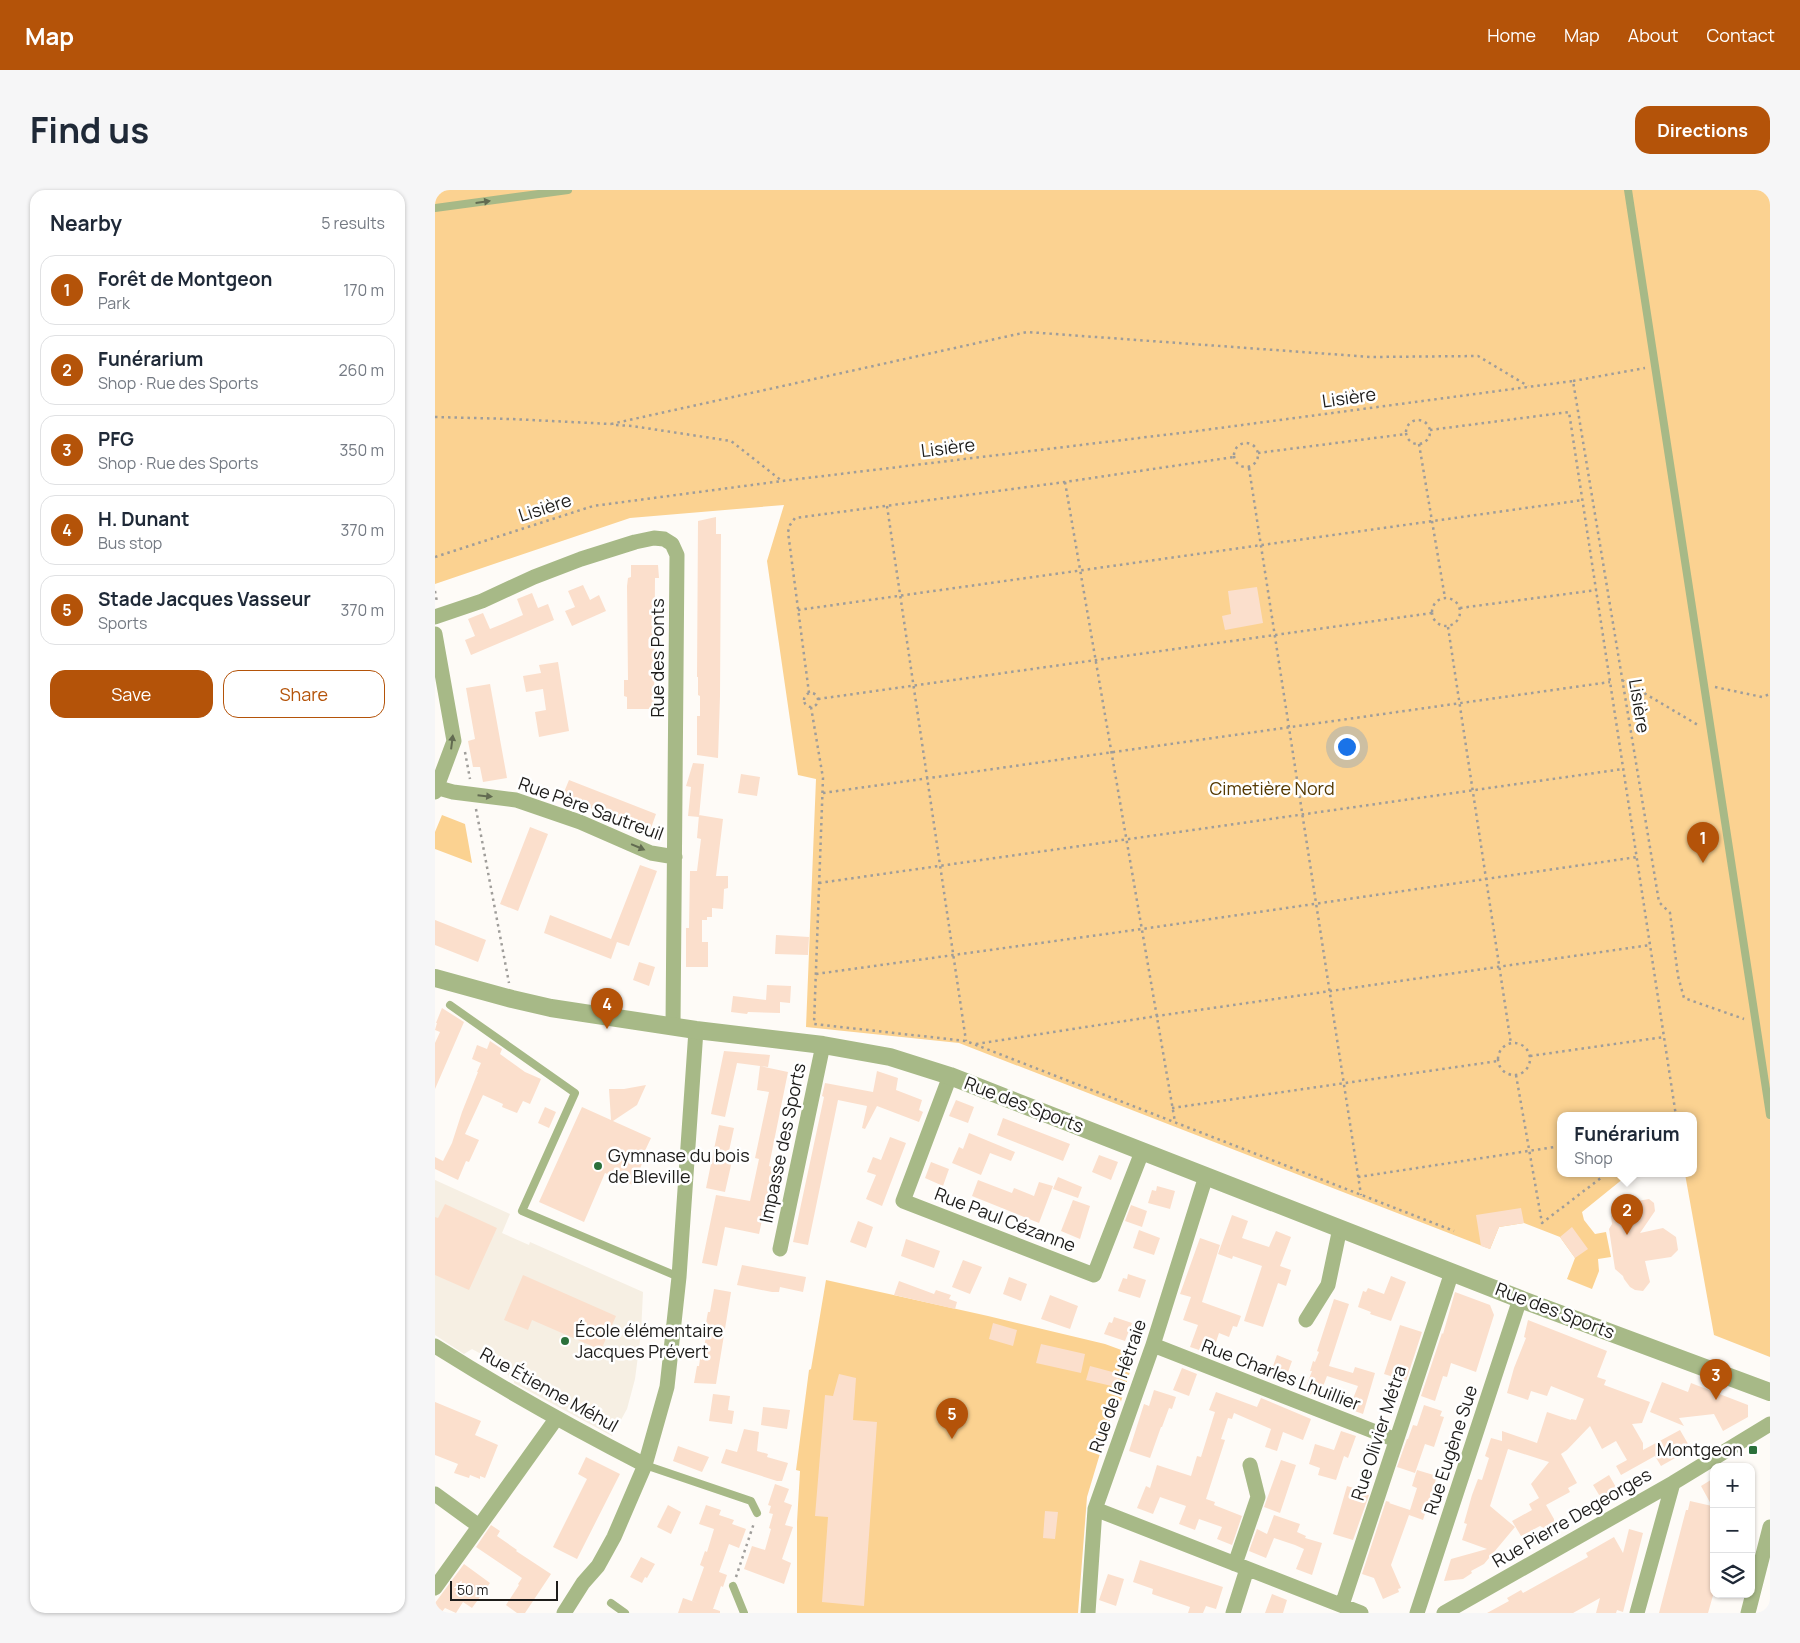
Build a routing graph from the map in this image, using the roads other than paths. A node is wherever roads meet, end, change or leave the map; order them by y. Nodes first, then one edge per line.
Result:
1 (568, 190) edge
2 (1628, 190) edge
3 (435, 208) edge
4 (435, 617) edge
5 (435, 634) edge
6 (436, 789) edge
7 (675, 857) junction
8 (435, 978) edge
9 (450, 1005) dead end
10 (673, 1026) junction
11 (696, 1030) junction
12 (823, 1045) junction
13 (950, 1076) junction
14 (1770, 1115) edge
15 (1142, 1152) junction
16 (1206, 1176) junction
17 (1340, 1228) junction
18 (780, 1249) dead end
19 (1452, 1272) junction
20 (679, 1277) junction
21 (1520, 1298) junction
22 (1306, 1320) dead end
23 (1153, 1345) junction
24 (435, 1346) edge
25 (1770, 1392) edge
26 (556, 1418) junction
27 (1770, 1424) edge
28 (1396, 1440) junction
29 (645, 1465) junction
30 (1251, 1465) dead end
31 (1673, 1483) junction
32 (435, 1494) edge
33 (1095, 1509) junction
34 (757, 1514) road end
35 (479, 1526) junction
36 (1769, 1537) edge
37 (1241, 1566) junction
38 (733, 1586) road end
39 (435, 1588) edge
40 (611, 1603) dead end
41 (1342, 1605) junction
42 (564, 1613) edge
43 (625, 1613) edge
44 (744, 1613) edge
45 (1088, 1613) edge
46 (1233, 1613) edge
47 (1361, 1613) edge
48 (1417, 1613) edge
49 (1444, 1613) edge
50 (1637, 1613) edge
51 (1748, 1613) edge

3 -> 1 lane
2 - 14 lane
4 - 7 street, Rue des Ponts
6 -> 5 street
6 -> 7 street, Rue Père Sautreuil
7 - 10 street, Rue des Ponts
8 - 10 street, Rue des Sports
9 - 20 lane
10 - 11 street, Rue des Sports
11 - 12 street, Rue des Sports
11 - 20 street
12 - 13 street, Rue des Sports
12 - 18 street, Impasse des Sports
13 - 15 street, Rue des Sports
13 - 15 street, Rue Paul Cézanne
15 - 16 street, Rue des Sports
16 - 17 street, Rue des Sports
16 - 23 street, Rue de la Hêtraie
17 - 19 street, Rue des Sports
17 - 22 street
19 - 21 street, Rue des Sports
19 - 28 street, Rue Olivier Métra
20 - 29 street
21 - 25 street, Rue des Sports
21 - 48 street, Rue Eugène Sue
23 - 28 street, Rue Charles Lhuillier
23 - 33 street, Rue de la Hêtraie
24 - 26 street, Rue Étienne Méhul
26 - 29 street, Rue Étienne Méhul
26 - 35 street
27 - 31 street, Rue Pierre Degeorges
28 - 41 street, Rue Olivier Métra
29 - 34 lane
29 - 42 street
30 - 37 street
31 - 49 street, Rue Pierre Degeorges
31 - 50 street
32 - 35 street
33 - 37 street
33 - 45 street, Rue de la Hêtraie
35 - 39 street
36 - 51 street
37 - 41 street
37 - 46 street
38 - 44 lane
40 - 43 lane
41 - 47 street

